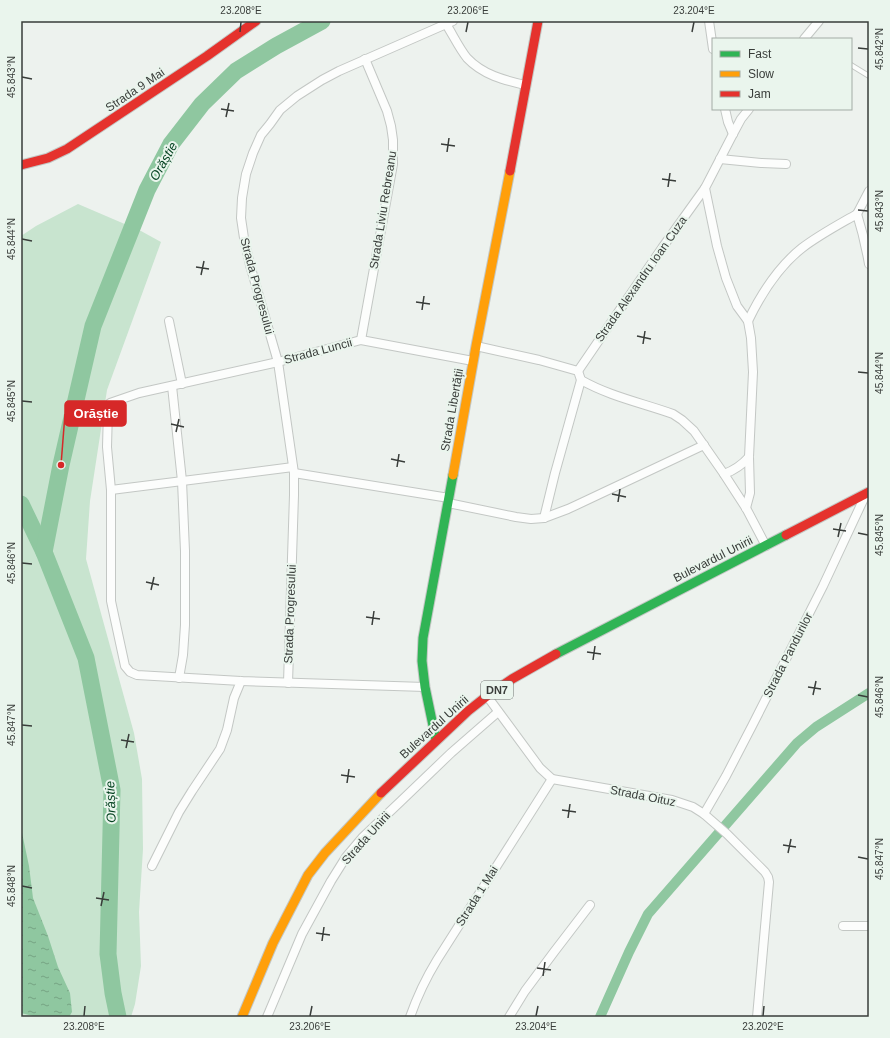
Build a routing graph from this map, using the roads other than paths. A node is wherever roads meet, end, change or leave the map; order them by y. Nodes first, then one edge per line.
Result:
1 (264, 21) edge
2 (538, 21) edge
3 (709, 21) edge
4 (819, 21) edge
5 (254, 22) edge
6 (449, 22) edge
7 (806, 38) edge
8 (712, 42) edge
9 (365, 59) junction
10 (852, 66) edge
11 (869, 76) edge
12 (525, 85) junction
13 (725, 110) edge
14 (748, 110) edge
15 (733, 134) junction
16 (720, 159) junction
17 (786, 164) dead end
18 (21, 165) edge
19 (705, 188) junction
20 (869, 191) edge
21 (856, 214) junction
22 (869, 264) edge
23 (169, 321) dead end
24 (748, 321) junction
25 (361, 340) junction
26 (476, 346) junction
27 (473, 361) junction
28 (278, 362) junction
29 (578, 371) junction
30 (581, 380) junction
31 (182, 384) junction
32 (172, 386) junction
33 (704, 445) junction
34 (749, 457) junction
35 (294, 470) junction
36 (724, 474) junction
37 (182, 481) junction
38 (111, 490) junction
39 (867, 493) edge
40 (449, 500) junction
41 (746, 508) junction
42 (544, 518) junction
43 (766, 546) junction
44 (179, 678) junction
45 (241, 682) junction
46 (288, 683) junction
47 (425, 687) junction
48 (487, 696) junction
49 (498, 712) junction
50 (436, 740) junction
51 (552, 779) junction
52 (704, 814) junction
53 (152, 866) dead end
54 (590, 905) dead end
55 (843, 926) dead end
56 (869, 926) edge
57 (242, 1017) edge
58 (267, 1017) edge
59 (410, 1017) edge
60 (509, 1017) edge
61 (757, 1017) edge

1 - 5 street
2 - 12 street, Strada Libertății
3 - 8 street
4 - 7 street
5 - 18 street, Strada 9 Mai
6 - 9 street, Strada Progresului
6 - 12 street
9 - 25 street, Strada Liviu Rebreanu
9 - 28 street, Strada Progresului
10 - 11 lane
12 - 26 street, Strada Libertății
13 - 15 street
14 - 15 street, Strada Alexandru Ioan Cuza
15 - 16 street, Strada Alexandru Ioan Cuza
16 - 17 street
16 - 19 street, Strada Alexandru Ioan Cuza
19 - 24 street
19 - 29 street, Strada Alexandru Ioan Cuza
20 - 21 street
21 - 22 street
21 - 24 street
23 - 31 street
24 - 34 street
25 - 27 street, Strada Luncii
25 - 28 street, Strada Luncii
26 - 27 street, Strada Libertății
26 - 29 street
27 - 40 street, Strada Libertății
28 - 31 street, Strada Luncii
28 - 35 street, Strada Progresului
29 - 30 street
30 - 33 street
30 - 42 street
31 - 32 street, Strada Luncii
32 - 37 street
32 - 38 street, Strada Luncii
33 - 36 street
33 - 42 street
34 - 36 street
34 - 41 street
35 - 37 street
35 - 40 street
35 - 46 street, Strada Progresului
36 - 41 street
37 - 38 street
37 - 44 street
38 - 44 street
39 - 43 street, Bulevardul Unirii / DN7
39 - 52 street, Strada Pandurilor
40 - 42 street
40 - 47 street, Strada Libertății
41 - 43 street
43 - 48 street, Bulevardul Unirii / DN7
44 - 45 street
45 - 46 street
45 - 53 street
46 - 47 street
47 - 50 street, Strada Libertății
48 - 49 street
48 - 50 street, Bulevardul Unirii / DN7
49 - 51 street
49 - 58 street, Strada Unirii
50 - 57 street, Bulevardul Unirii / DN7
51 - 52 street, Strada Oituz
51 - 59 street, Strada 1 Mai
52 - 61 street, Strada Oituz
54 - 60 street
55 - 56 street

